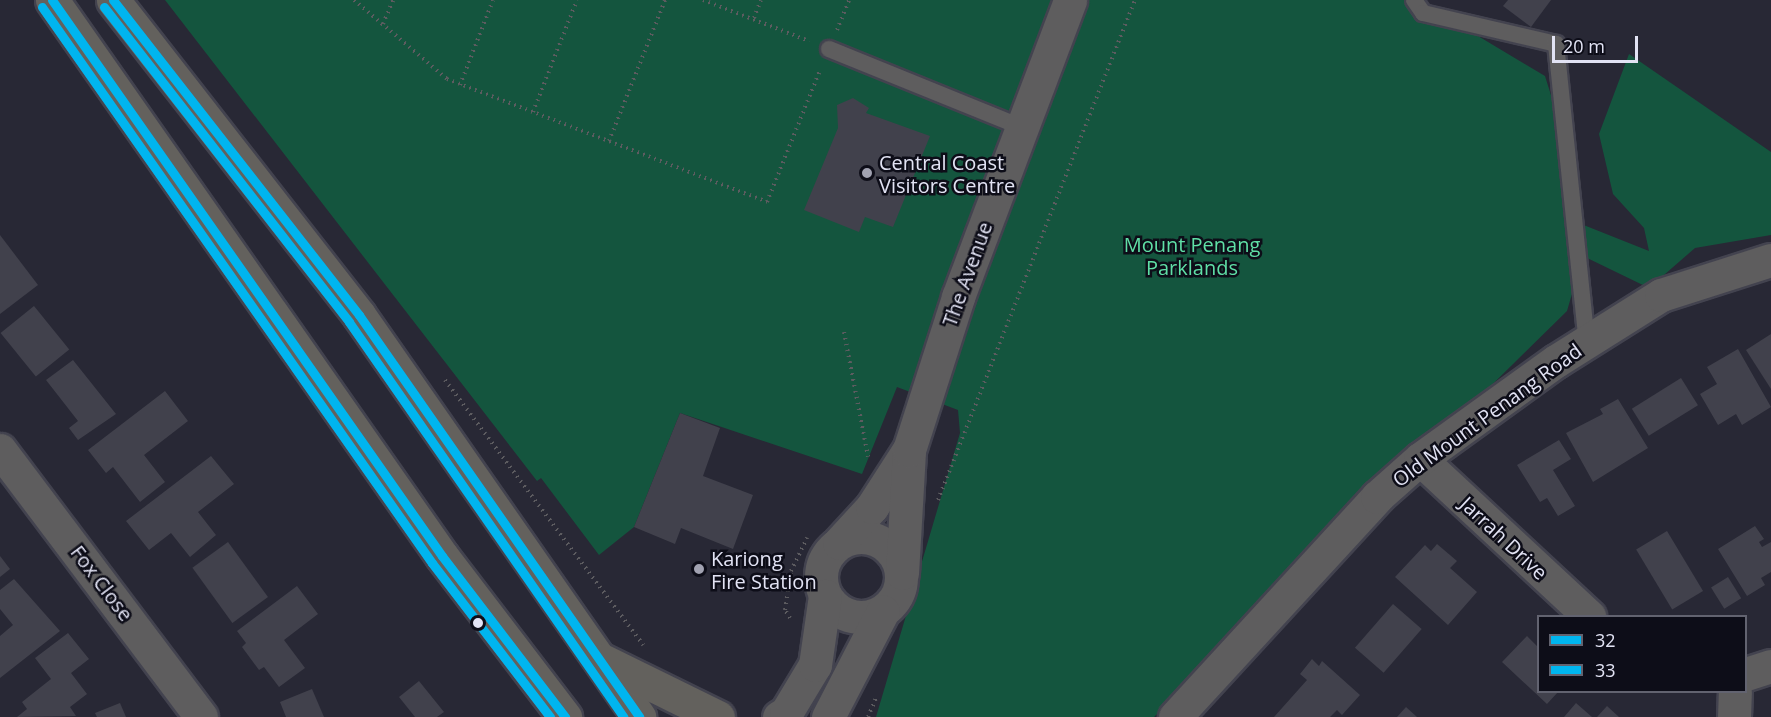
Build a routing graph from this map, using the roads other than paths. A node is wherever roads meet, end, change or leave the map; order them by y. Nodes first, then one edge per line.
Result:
1 (52, 0) edge
2 (113, 0) edge
3 (1070, 0) edge
4 (1414, 0) edge
5 (829, 49) road end
6 (1021, 127) junction
7 (1771, 260) edge
8 (1587, 342) junction
9 (0, 450) edge
10 (903, 459) junction
11 (1420, 459) junction
12 (824, 539) junction
13 (902, 573) junction
14 (825, 596) junction
15 (883, 611) junction
16 (1588, 615) edge
17 (597, 657) junction
18 (1771, 666) edge
19 (1747, 674) edge
20 (1735, 693) edge
21 (784, 716) edge
22 (201, 717) edge
23 (565, 717) edge
24 (639, 717) edge
25 (718, 717) edge
26 (828, 717) edge
27 (1174, 717) edge
28 (1734, 717) edge

1 - 23 highway
2 - 17 highway
3 - 6 street, The Avenue
4 - 8 lane
5 - 6 lane
6 - 10 street, The Avenue
7 - 8 street, Old Mount Penang Road
8 - 11 street, Old Mount Penang Road
9 - 22 street, Fox Close
10 - 12 street, The Avenue
10 - 13 street, The Avenue
11 - 16 street, Jarrah Drive
11 - 27 street, Old Mount Penang Road
12 - 13 street
12 - 14 street
13 - 15 street
14 - 15 street
14 - 21 street
15 - 26 street
17 - 24 highway
17 - 25 highway
18 - 19 street
20 - 28 street

